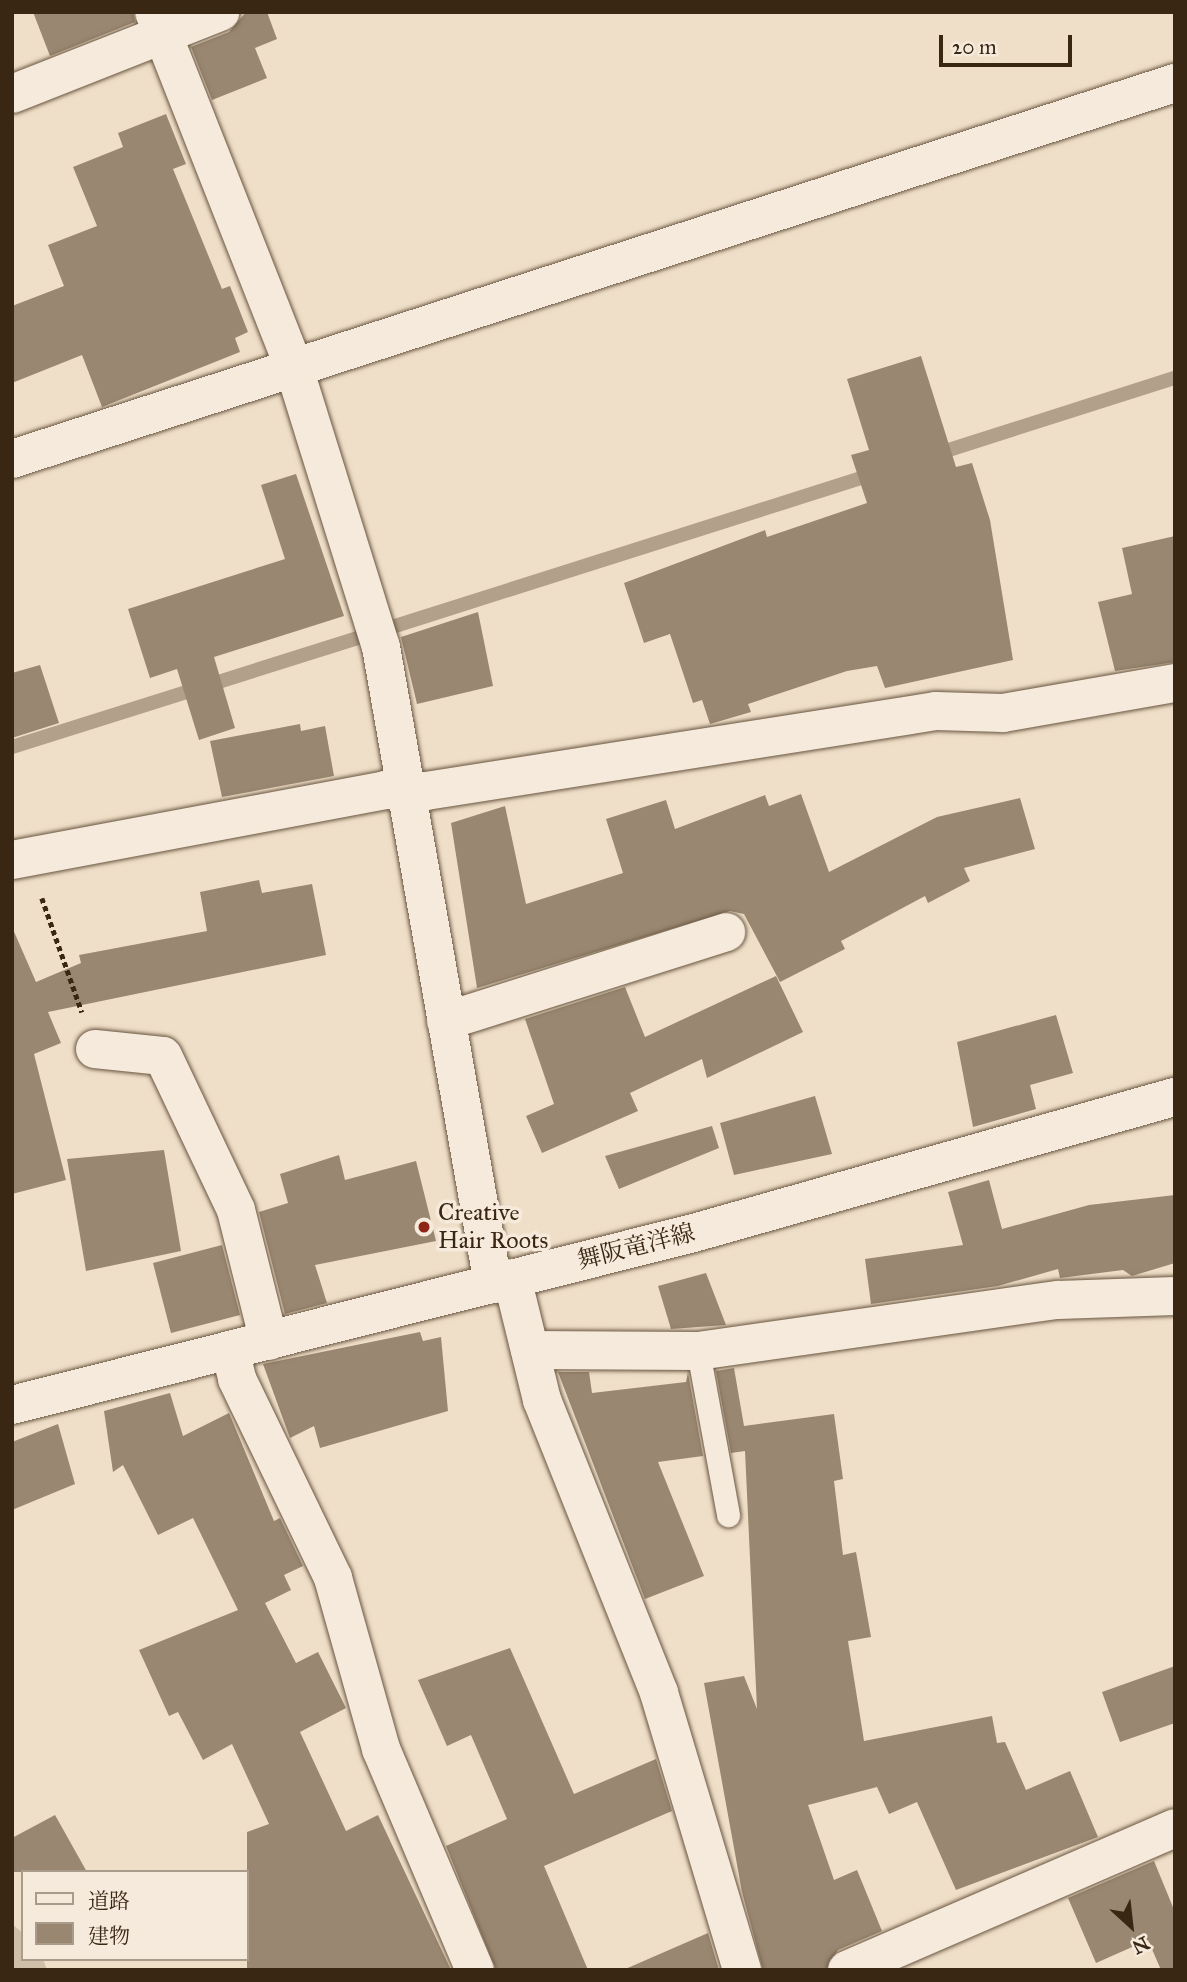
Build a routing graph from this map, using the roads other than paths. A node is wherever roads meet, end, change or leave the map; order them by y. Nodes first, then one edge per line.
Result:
1 (220, 12) edge
2 (159, 23) edge
3 (1175, 83) edge
4 (12, 94) edge
5 (294, 368) junction
6 (12, 459) edge
7 (1175, 683) edge
8 (406, 791) junction
9 (21, 859) edge
10 (726, 932) dead end
11 (446, 1021) junction
12 (95, 1049) road end
13 (1175, 1097) edge
14 (502, 1281) junction
15 (1175, 1296) edge
16 (269, 1340) junction
17 (230, 1350) junction
18 (530, 1350) junction
19 (698, 1351) junction
20 (12, 1405) edge
21 (728, 1515) dead end
22 (1175, 1828) edge
23 (475, 1970) edge
24 (742, 1970) edge
25 (847, 1970) edge

1 - 2 street
2 - 4 street
2 - 5 street
3 - 5 street
5 - 6 street
5 - 8 street
7 - 8 street
8 - 9 street
8 - 11 street
10 - 11 street
11 - 14 street
12 - 16 street
13 - 14 street, 舞阪竜洋線
14 - 16 street, 舞阪竜洋線
14 - 18 street
15 - 19 street
16 - 17 street, 舞阪竜洋線
17 - 20 street, 舞阪竜洋線
17 - 23 street
18 - 19 street
18 - 24 street
19 - 21 lane
22 - 25 street

